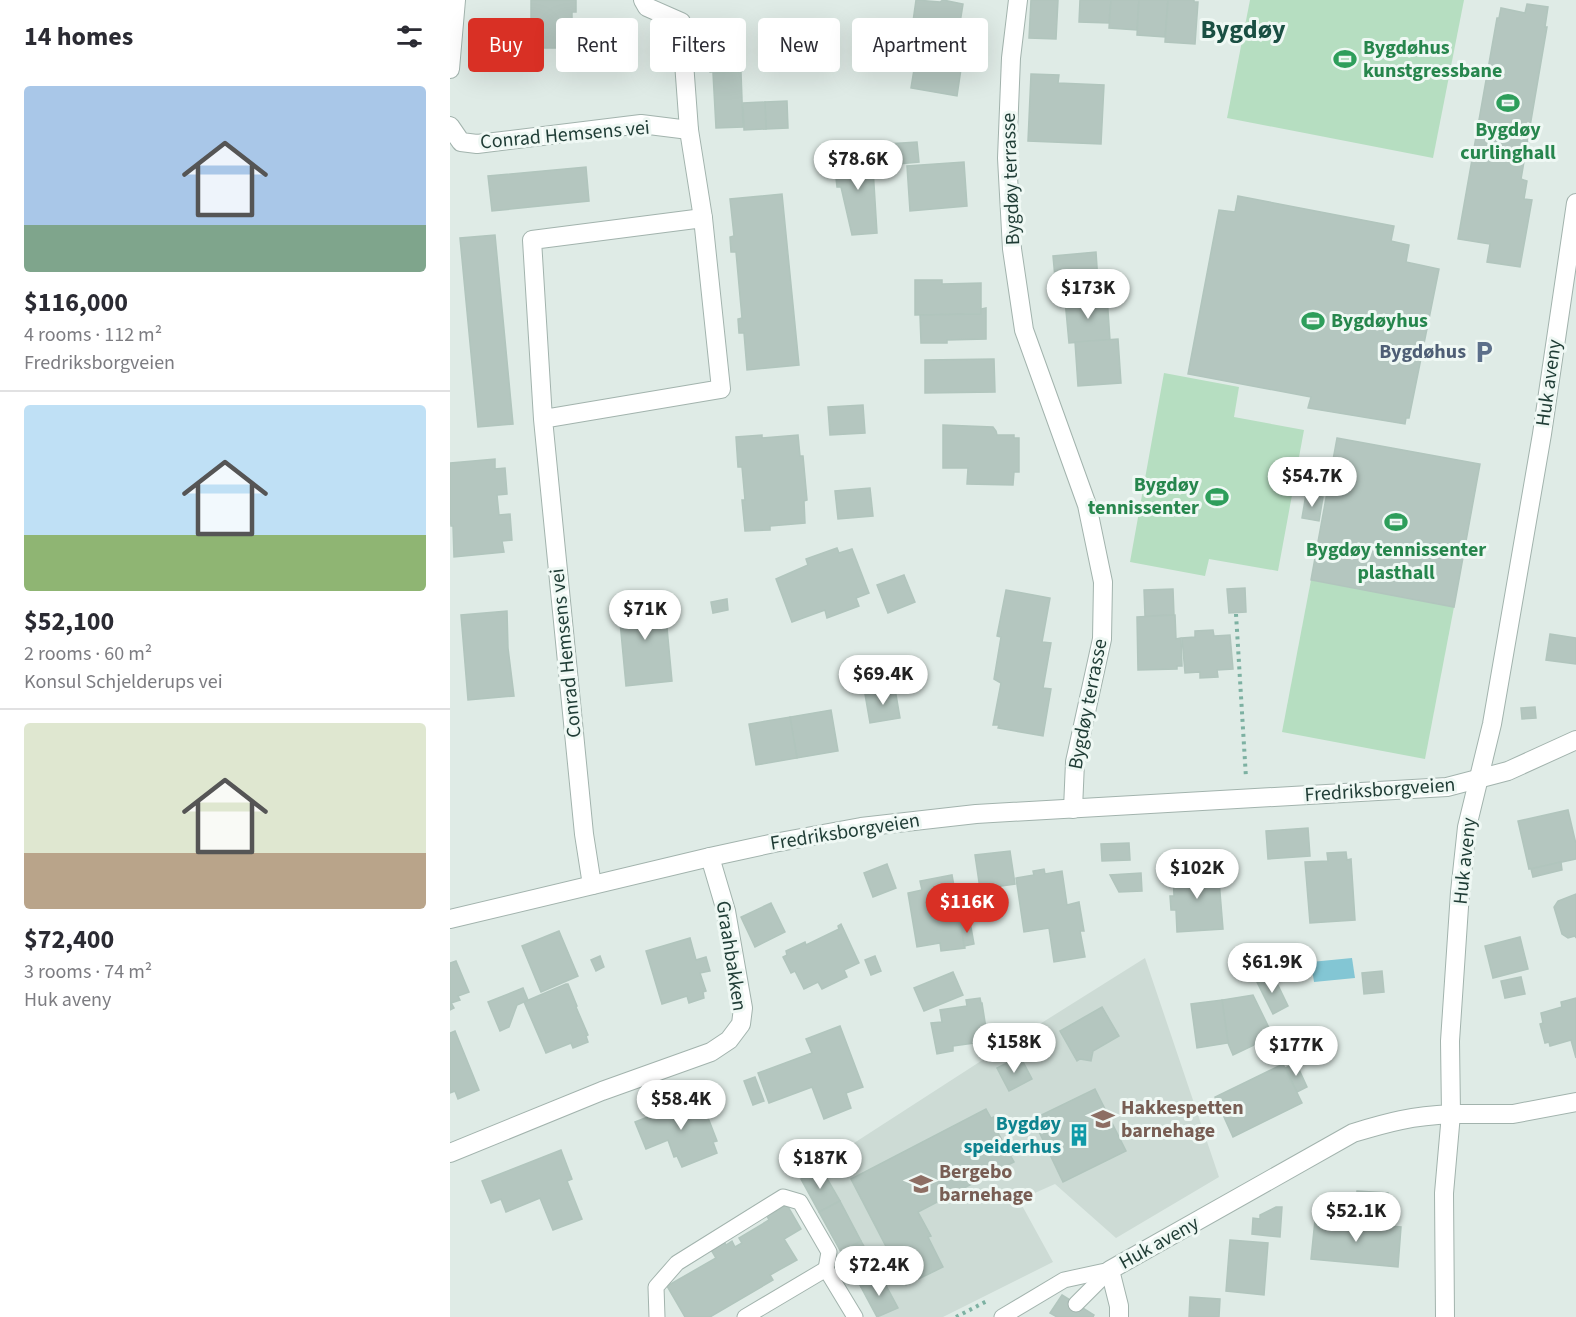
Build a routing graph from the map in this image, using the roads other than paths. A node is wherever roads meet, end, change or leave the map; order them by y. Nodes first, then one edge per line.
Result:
1 (456, 0) edge
2 (644, 0) edge
3 (1018, 0) edge
4 (450, 69) edge
5 (450, 126) edge
6 (689, 130) junction
7 (1576, 203) edge
8 (703, 218) junction
9 (543, 419) junction
10 (1576, 740) edge
11 (1479, 780) junction
12 (1073, 809) junction
13 (710, 857) junction
14 (592, 885) junction
15 (450, 919) edge
16 (1576, 1102) edge
17 (1451, 1114) junction
18 (450, 1153) edge
19 (826, 1269) junction
20 (1110, 1270) junction
21 (1076, 1304) dead end
22 (657, 1317) edge
23 (745, 1317) edge
24 (855, 1317) edge
25 (1002, 1317) edge
26 (1119, 1317) edge
27 (1445, 1317) edge

1 - 4 street
2 - 6 street
3 - 12 street, Bygdøy terrasse
5 - 6 street, Conrad Hemsens vei
6 - 8 street
7 - 11 street, Huk aveny
8 - 9 street, Conrad Hemsens vei
8 - 9 street
9 - 14 street, Conrad Hemsens vei
10 - 11 street, Fredriksborgveien
11 - 12 street, Fredriksborgveien
11 - 17 street, Huk aveny
12 - 13 street, Fredriksborgveien
13 - 14 street, Fredriksborgveien
13 - 18 street, Graahbakken
14 - 15 street, Fredriksborgveien
16 - 17 street
17 - 20 street, Huk aveny
17 - 27 street
19 - 22 lane
19 - 23 lane
19 - 24 lane
20 - 21 lane, Huk aveny
20 - 25 lane, Huk aveny
20 - 26 street

